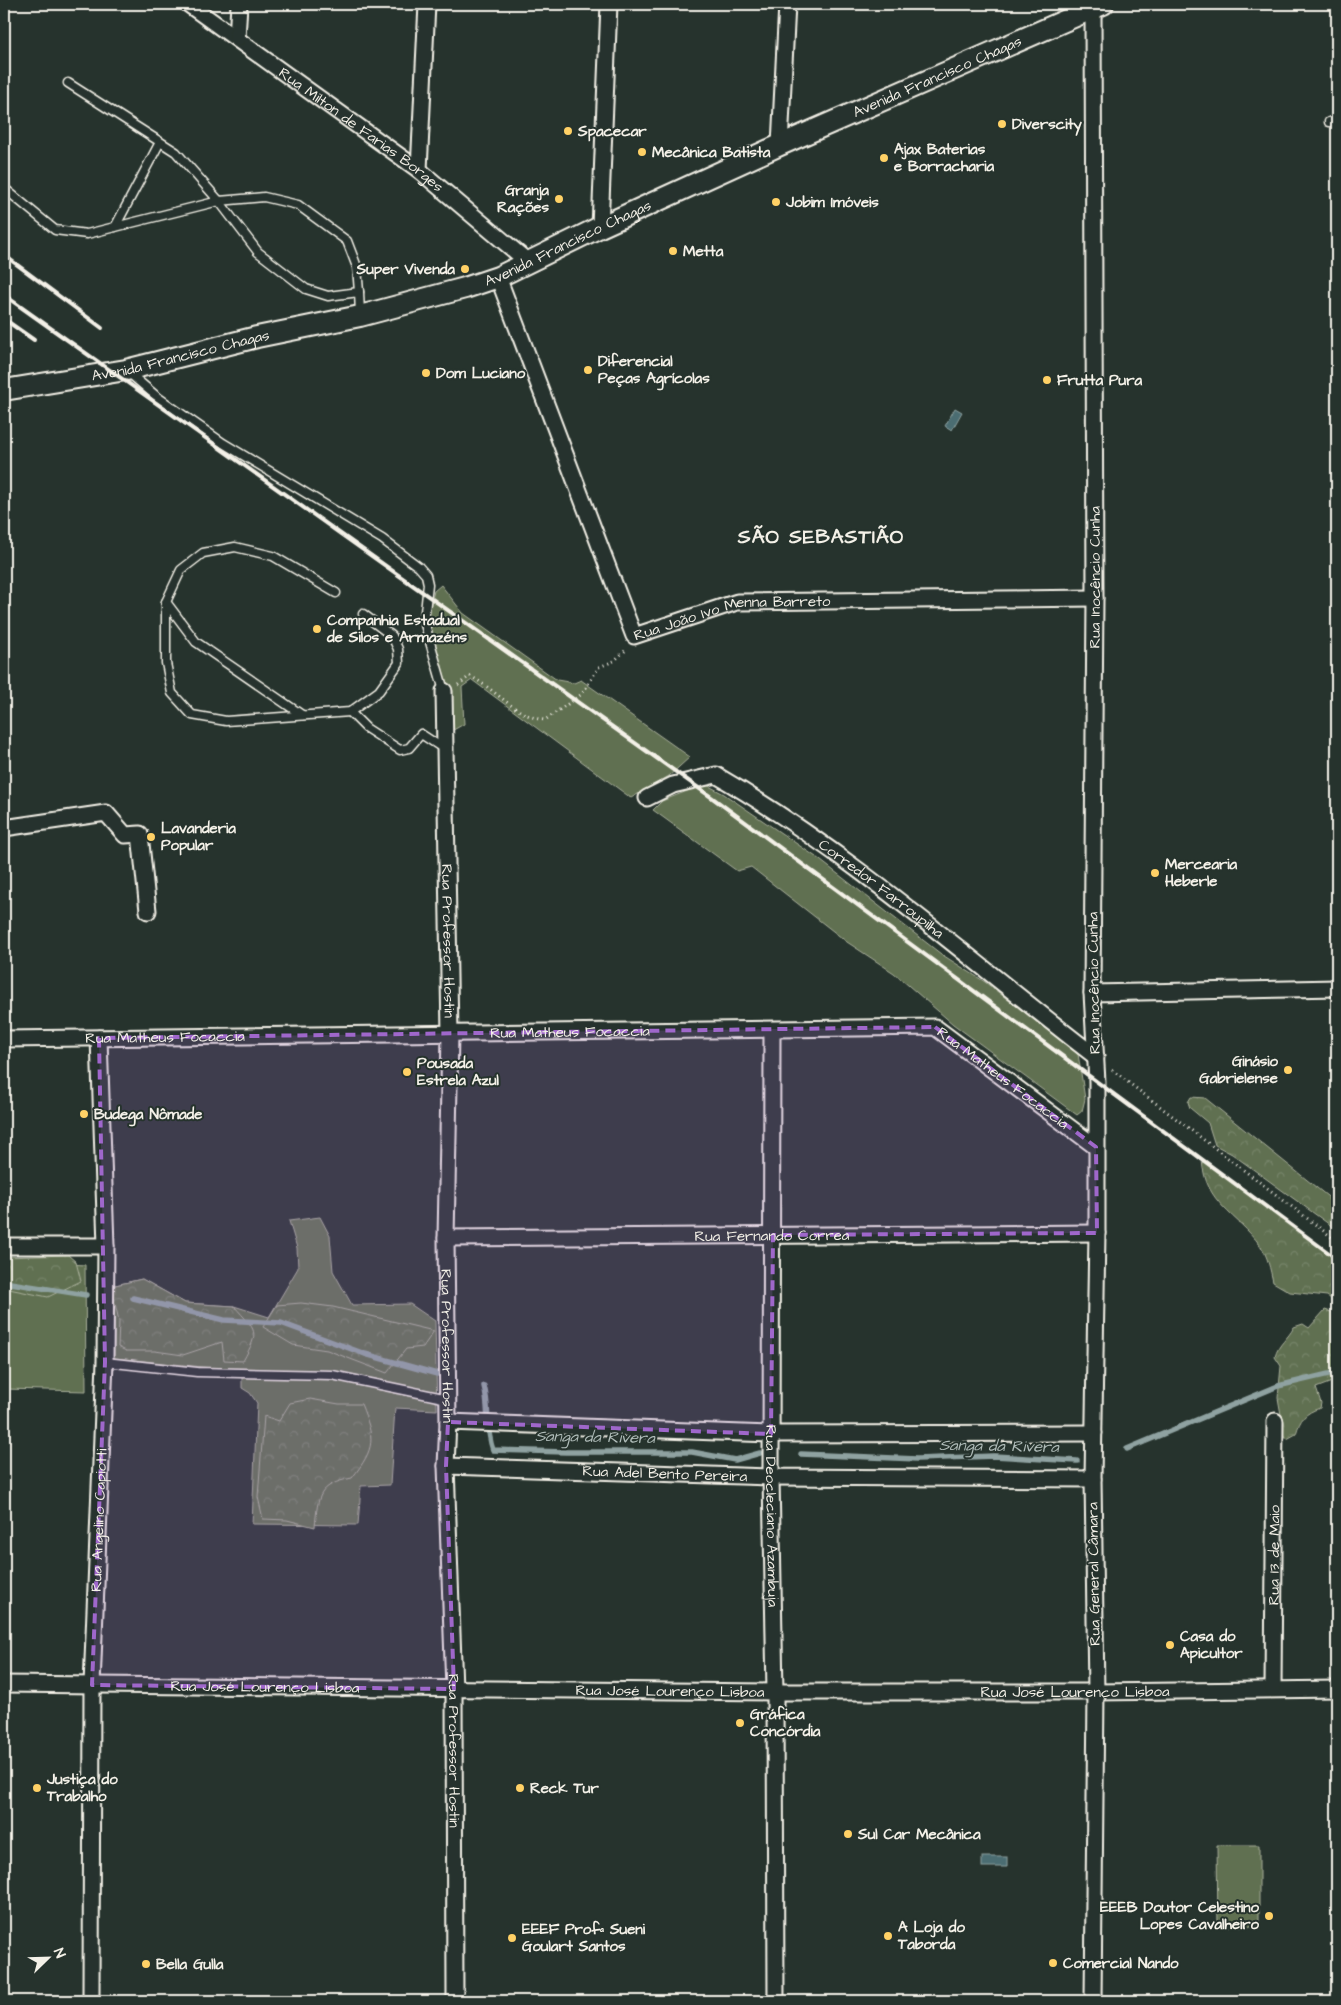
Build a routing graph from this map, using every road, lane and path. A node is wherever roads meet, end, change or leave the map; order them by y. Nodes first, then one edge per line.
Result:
1 (188, 4) edge
2 (239, 4) edge
3 (427, 4) edge
4 (609, 4) edge
5 (787, 4) edge
6 (1098, 6) edge
7 (237, 40) junction
8 (68, 83) dead end
9 (160, 142) junction
10 (780, 145) junction
11 (419, 170) junction
12 (4, 188) edge
13 (219, 201) junction
14 (115, 227) junction
15 (600, 227) junction
16 (528, 262) junction
17 (498, 277) junction
18 (359, 292) junction
19 (360, 316) junction
20 (126, 370) junction
21 (4, 390) edge
22 (336, 593) dead end
23 (1095, 598) junction
24 (166, 602) junction
25 (363, 614) dead end
26 (634, 636) junction
27 (444, 691) junction
28 (350, 712) junction
29 (302, 715) junction
30 (446, 750) junction
31 (647, 798) dead end
32 (4, 828) edge
33 (148, 911) dead end
34 (1337, 988) edge
35 (1092, 993) junction
36 (772, 1030) junction
37 (450, 1034) junction
38 (4, 1038) edge
39 (99, 1038) junction
40 (1096, 1057) junction
41 (1096, 1147) junction
42 (1097, 1233) junction
43 (773, 1235) junction
44 (446, 1238) junction
45 (1337, 1242) edge
46 (4, 1246) edge
47 (106, 1246) junction
48 (105, 1362) junction
49 (448, 1399) junction
50 (1275, 1421) dead end
51 (448, 1422) junction
52 (1094, 1433) junction
53 (771, 1434) junction
54 (446, 1466) junction
55 (771, 1477) junction
56 (1093, 1480) junction
57 (4, 1684) edge
58 (92, 1684) junction
59 (454, 1689) junction
60 (1274, 1689) junction
61 (1337, 1689) edge
62 (775, 1692) junction
63 (1096, 1692) junction
64 (91, 2001) edge
65 (455, 2001) edge
66 (776, 2001) edge
67 (1093, 2001) edge

1 - 7 street, Rua Milton de Farias Borges
2 - 7 street
3 - 11 street
4 - 15 street
5 - 10 street
6 - 10 main road, Avenida Francisco Chagas
6 - 23 street, Rua Inocêncio Cunha
7 - 11 street, Rua Milton de Farias Borges
8 - 9 lane
9 - 13 lane
9 - 14 lane
10 - 15 main road, Avenida Francisco Chagas
11 - 16 street, Rua Milton de Farias Borges
12 - 14 lane
13 - 14 lane
13 - 18 lane
13 - 18 lane
15 - 16 main road, Avenida Francisco Chagas
16 - 17 main road, Avenida Francisco Chagas
17 - 19 main road, Avenida Francisco Chagas
17 - 26 street, Rua João Ivo Menna Barreto
18 - 19 lane
19 - 20 main road, Avenida Francisco Chagas
20 - 21 main road, Avenida Francisco Chagas
20 - 27 lane
22 - 24 lane
23 - 26 street, Rua João Ivo Menna Barreto
23 - 35 street, Rua Inocêncio Cunha
24 - 29 lane
24 - 29 lane
25 - 28 lane
26 - 27 path
27 - 30 street, Rua Professor Hostin
28 - 29 lane
28 - 30 lane
30 - 37 street, Rua Professor Hostin
31 - 40 street, Corredor Farroupilha
32 - 33 street
34 - 35 street
35 - 40 street, Rua Inocêncio Cunha
36 - 37 street, Rua Matheus Focaccia
36 - 41 street, Rua Matheus Focaccia
36 - 43 street, Rua Deocleciano Azambuja
37 - 39 street, Rua Matheus Focaccia
37 - 44 street, Rua Professor Hostin
38 - 39 street, Rua Matheus Focaccia
39 - 47 street, Rua Angelino Capiotti
40 - 41 street, Rua Inocêncio Cunha
40 - 45 path
41 - 42 street, Rua General Câmara
42 - 43 street, Rua Fernando Correa
42 - 52 street, Rua General Câmara
43 - 44 street, Rua Fernando Correa
43 - 53 street, Rua Deocleciano Azambuja
44 - 49 street, Rua Professor Hostin
46 - 47 street
47 - 48 street, Rua Angelino Capiotti
48 - 49 lane
48 - 58 street, Rua Angelino Capiotti
49 - 51 street, Rua Professor Hostin
50 - 60 street, Rua 13 de Maio
51 - 53 street
51 - 54 street, Rua Professor Hostin
52 - 53 street
52 - 56 street, Rua General Câmara
53 - 55 street, Rua Deocleciano Azambuja
54 - 55 street, Rua Adel Bento Pereira
54 - 59 street, Rua Professor Hostin
55 - 56 street, Rua Adel Bento Pereira
55 - 62 street, Rua Deocleciano Azambuja
56 - 63 street, Rua General Câmara
57 - 58 street, Rua José Lourenço Lisboa
58 - 59 street, Rua José Lourenço Lisboa
58 - 64 street, Rua Angelino Capiotti
59 - 62 street, Rua José Lourenço Lisboa
59 - 65 street, Rua Professor Hostin
60 - 61 street, Rua José Lourenço Lisboa
60 - 63 street, Rua José Lourenço Lisboa
62 - 63 street, Rua José Lourenço Lisboa
62 - 66 street, Rua Deocleciano Azambuja
63 - 67 street, Rua General Câmara

